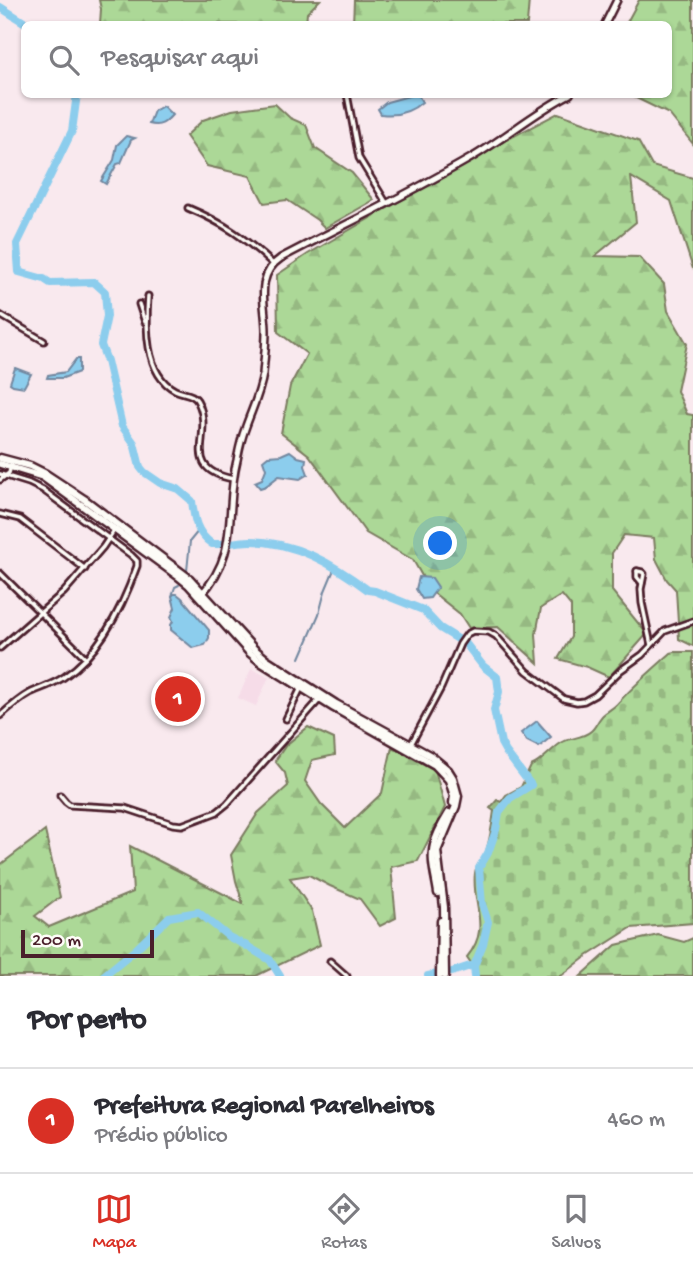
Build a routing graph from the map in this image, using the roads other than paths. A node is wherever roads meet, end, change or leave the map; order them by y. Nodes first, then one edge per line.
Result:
1 (617, 0) edge
2 (606, 21) edge
3 (348, 98) edge
4 (563, 98) edge
5 (387, 204) junction
6 (188, 208) dead end
7 (274, 264) junction
8 (148, 296) dead end
9 (139, 304) dead end
10 (0, 315) edge
11 (146, 327) junction
12 (44, 341) dead end
13 (0, 458) edge
14 (0, 464) edge
15 (12, 464) junction
16 (3, 475) edge
17 (233, 479) junction
18 (0, 480) edge
19 (0, 514) edge
20 (117, 527) junction
21 (109, 539) junction
22 (85, 569) junction
23 (0, 573) edge
24 (642, 583) dead end
25 (201, 594) junction
26 (40, 613) junction
27 (693, 621) edge
28 (651, 645) junction
29 (0, 648) edge
30 (86, 658) junction
31 (302, 688) junction
32 (320, 699) junction
33 (335, 706) junction
34 (0, 716) edge
35 (286, 719) dead end
36 (410, 747) junction
37 (60, 795) dead end
38 (330, 961) dead end
39 (347, 976) edge
40 (440, 976) edge
41 (445, 976) edge

1 - 2 street
3 - 5 street
4 - 5 street
5 - 7 street
6 - 7 street
7 - 17 street
8 - 11 street
9 - 11 street
10 - 12 street
11 - 17 street
13 - 15 main road
14 - 15 main road
15 - 16 street
15 - 20 main road
16 - 18 street
16 - 21 street
17 - 25 street
19 - 22 street
20 - 21 street
20 - 25 main road
21 - 22 street
21 - 30 street
22 - 26 street
23 - 26 street
24 - 28 street
25 - 31 main road
25 - 33 main road
26 - 29 street
26 - 30 street
27 - 28 street
28 - 36 street
30 - 34 street
31 - 32 main road
31 - 35 street
32 - 33 main road
32 - 37 street
33 - 36 main road
36 - 40 main road
36 - 41 main road
38 - 39 street

